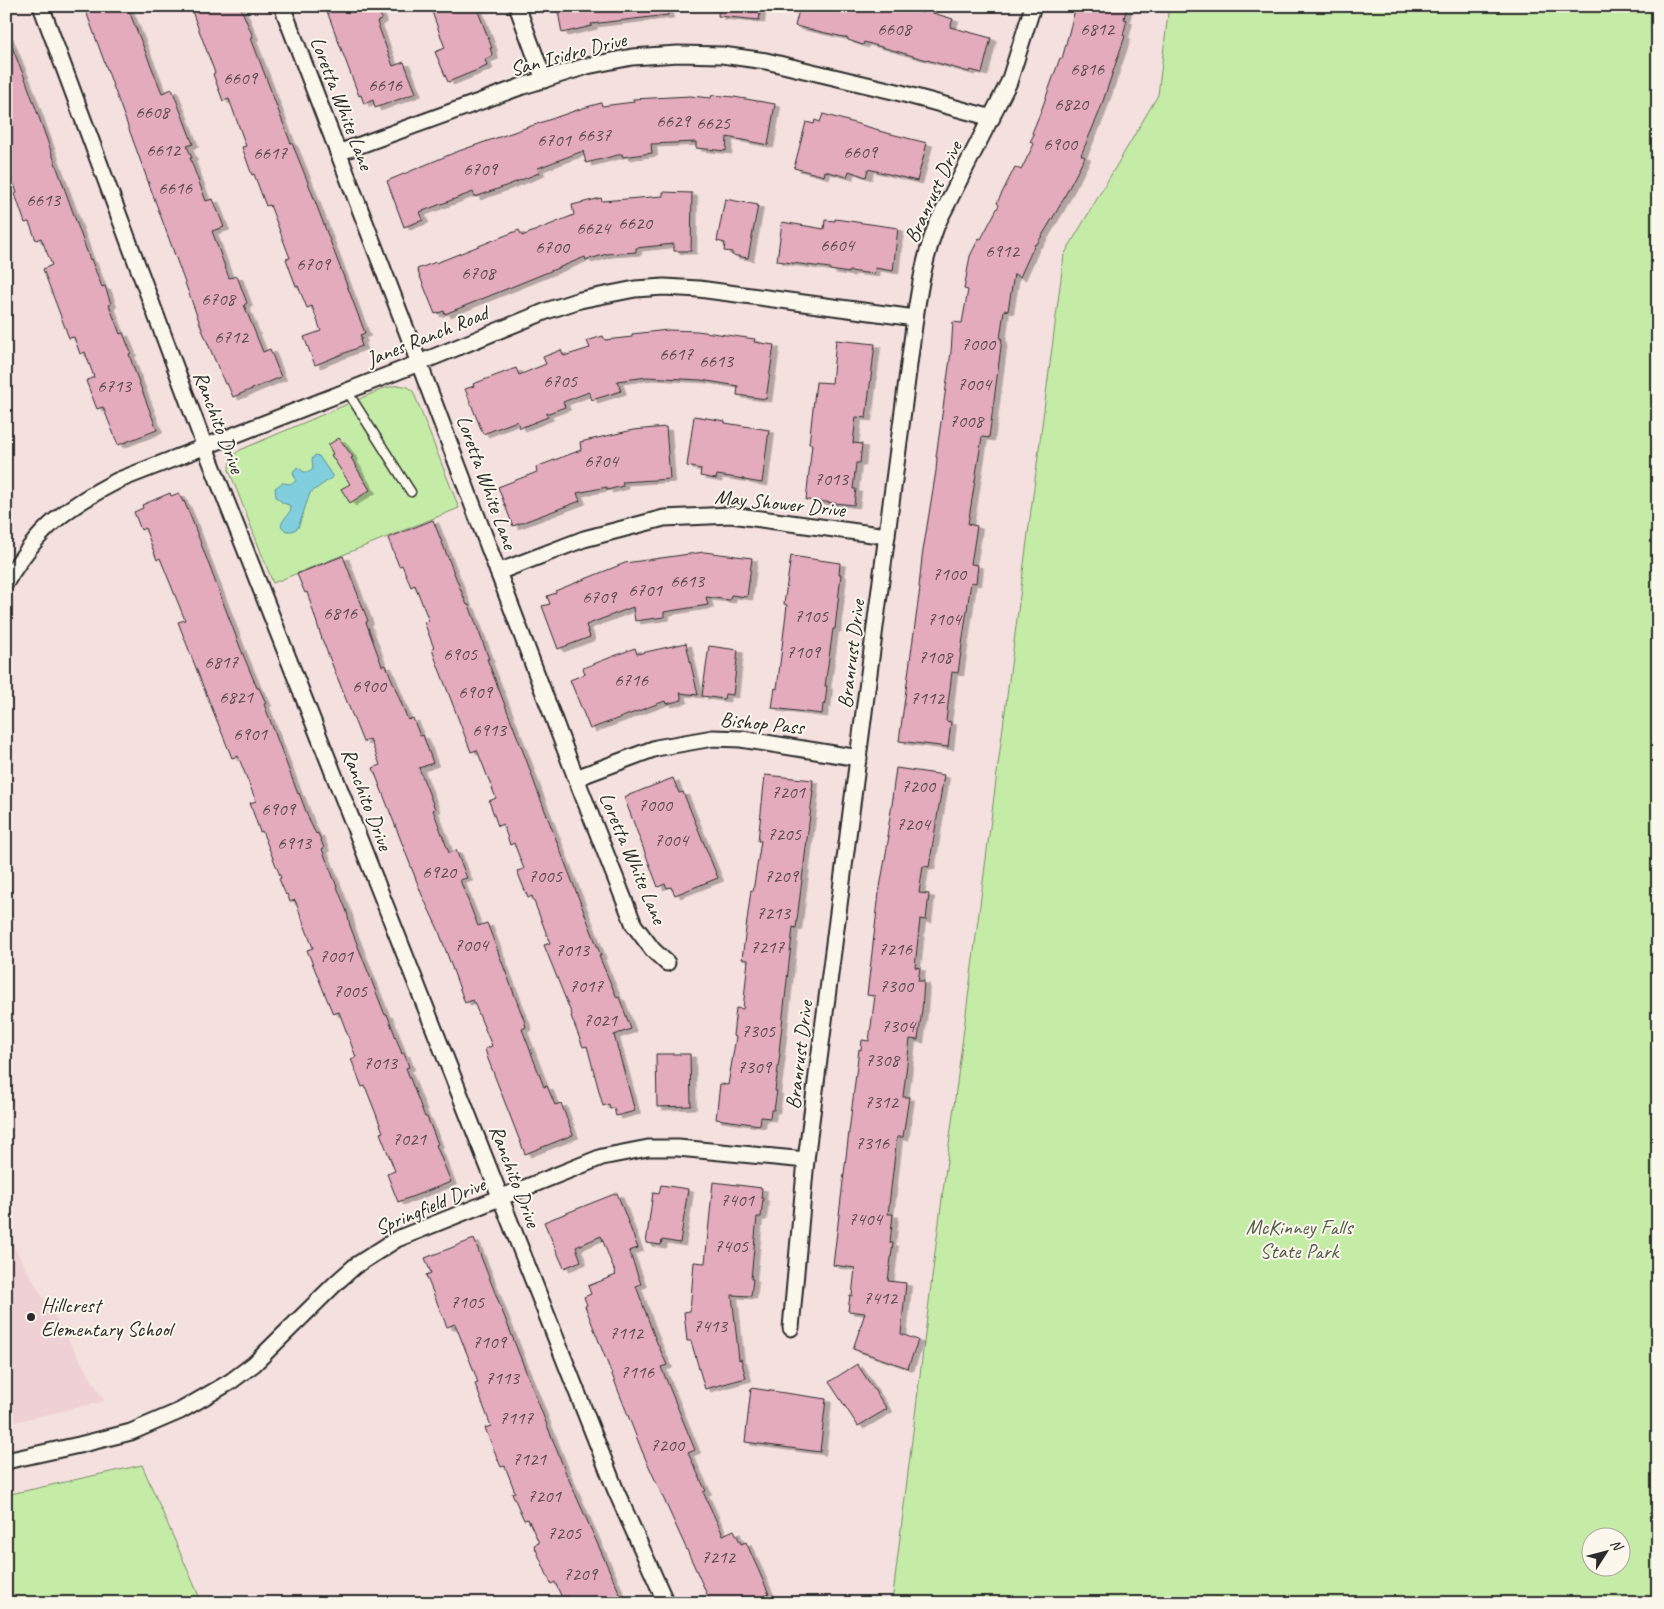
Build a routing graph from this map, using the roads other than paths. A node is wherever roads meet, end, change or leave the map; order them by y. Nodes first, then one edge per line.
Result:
1 (41, 6) edge
2 (282, 6) edge
3 (517, 6) edge
4 (1033, 6) edge
5 (544, 80) junction
6 (992, 118) junction
7 (338, 153) junction
8 (915, 318) junction
9 (419, 363) junction
10 (347, 391) junction
11 (205, 446) junction
12 (411, 492) dead end
13 (887, 536) junction
14 (498, 572) junction
15 (6, 582) edge
16 (859, 758) junction
17 (576, 778) junction
18 (666, 963) dead end
19 (806, 1160) junction
20 (501, 1198) junction
21 (791, 1328) dead end
22 (6, 1461) edge
23 (666, 1603) edge

1 - 11 street, Ranchito Drive
2 - 7 street, Loretta White Lane
3 - 5 street
4 - 6 street, Branrust Drive
5 - 6 street, San Isidro Drive
5 - 7 street, San Isidro Drive
6 - 8 street, Branrust Drive
7 - 9 street, Loretta White Lane
8 - 9 street, Janes Ranch Road
8 - 13 street, Branrust Drive
9 - 10 street, Janes Ranch Road
9 - 14 street, Loretta White Lane
10 - 11 street, Janes Ranch Road
10 - 12 lane
11 - 15 street, Janes Ranch Road
11 - 20 street, Ranchito Drive
13 - 14 street, May Shower Drive
13 - 16 street, Branrust Drive
14 - 17 street, Loretta White Lane
16 - 17 street, Bishop Pass
16 - 19 street, Branrust Drive
17 - 18 street, Loretta White Lane
19 - 20 street, Springfield Drive
19 - 21 street, Branrust Drive
20 - 22 street, Springfield Drive
20 - 23 street, Ranchito Drive

